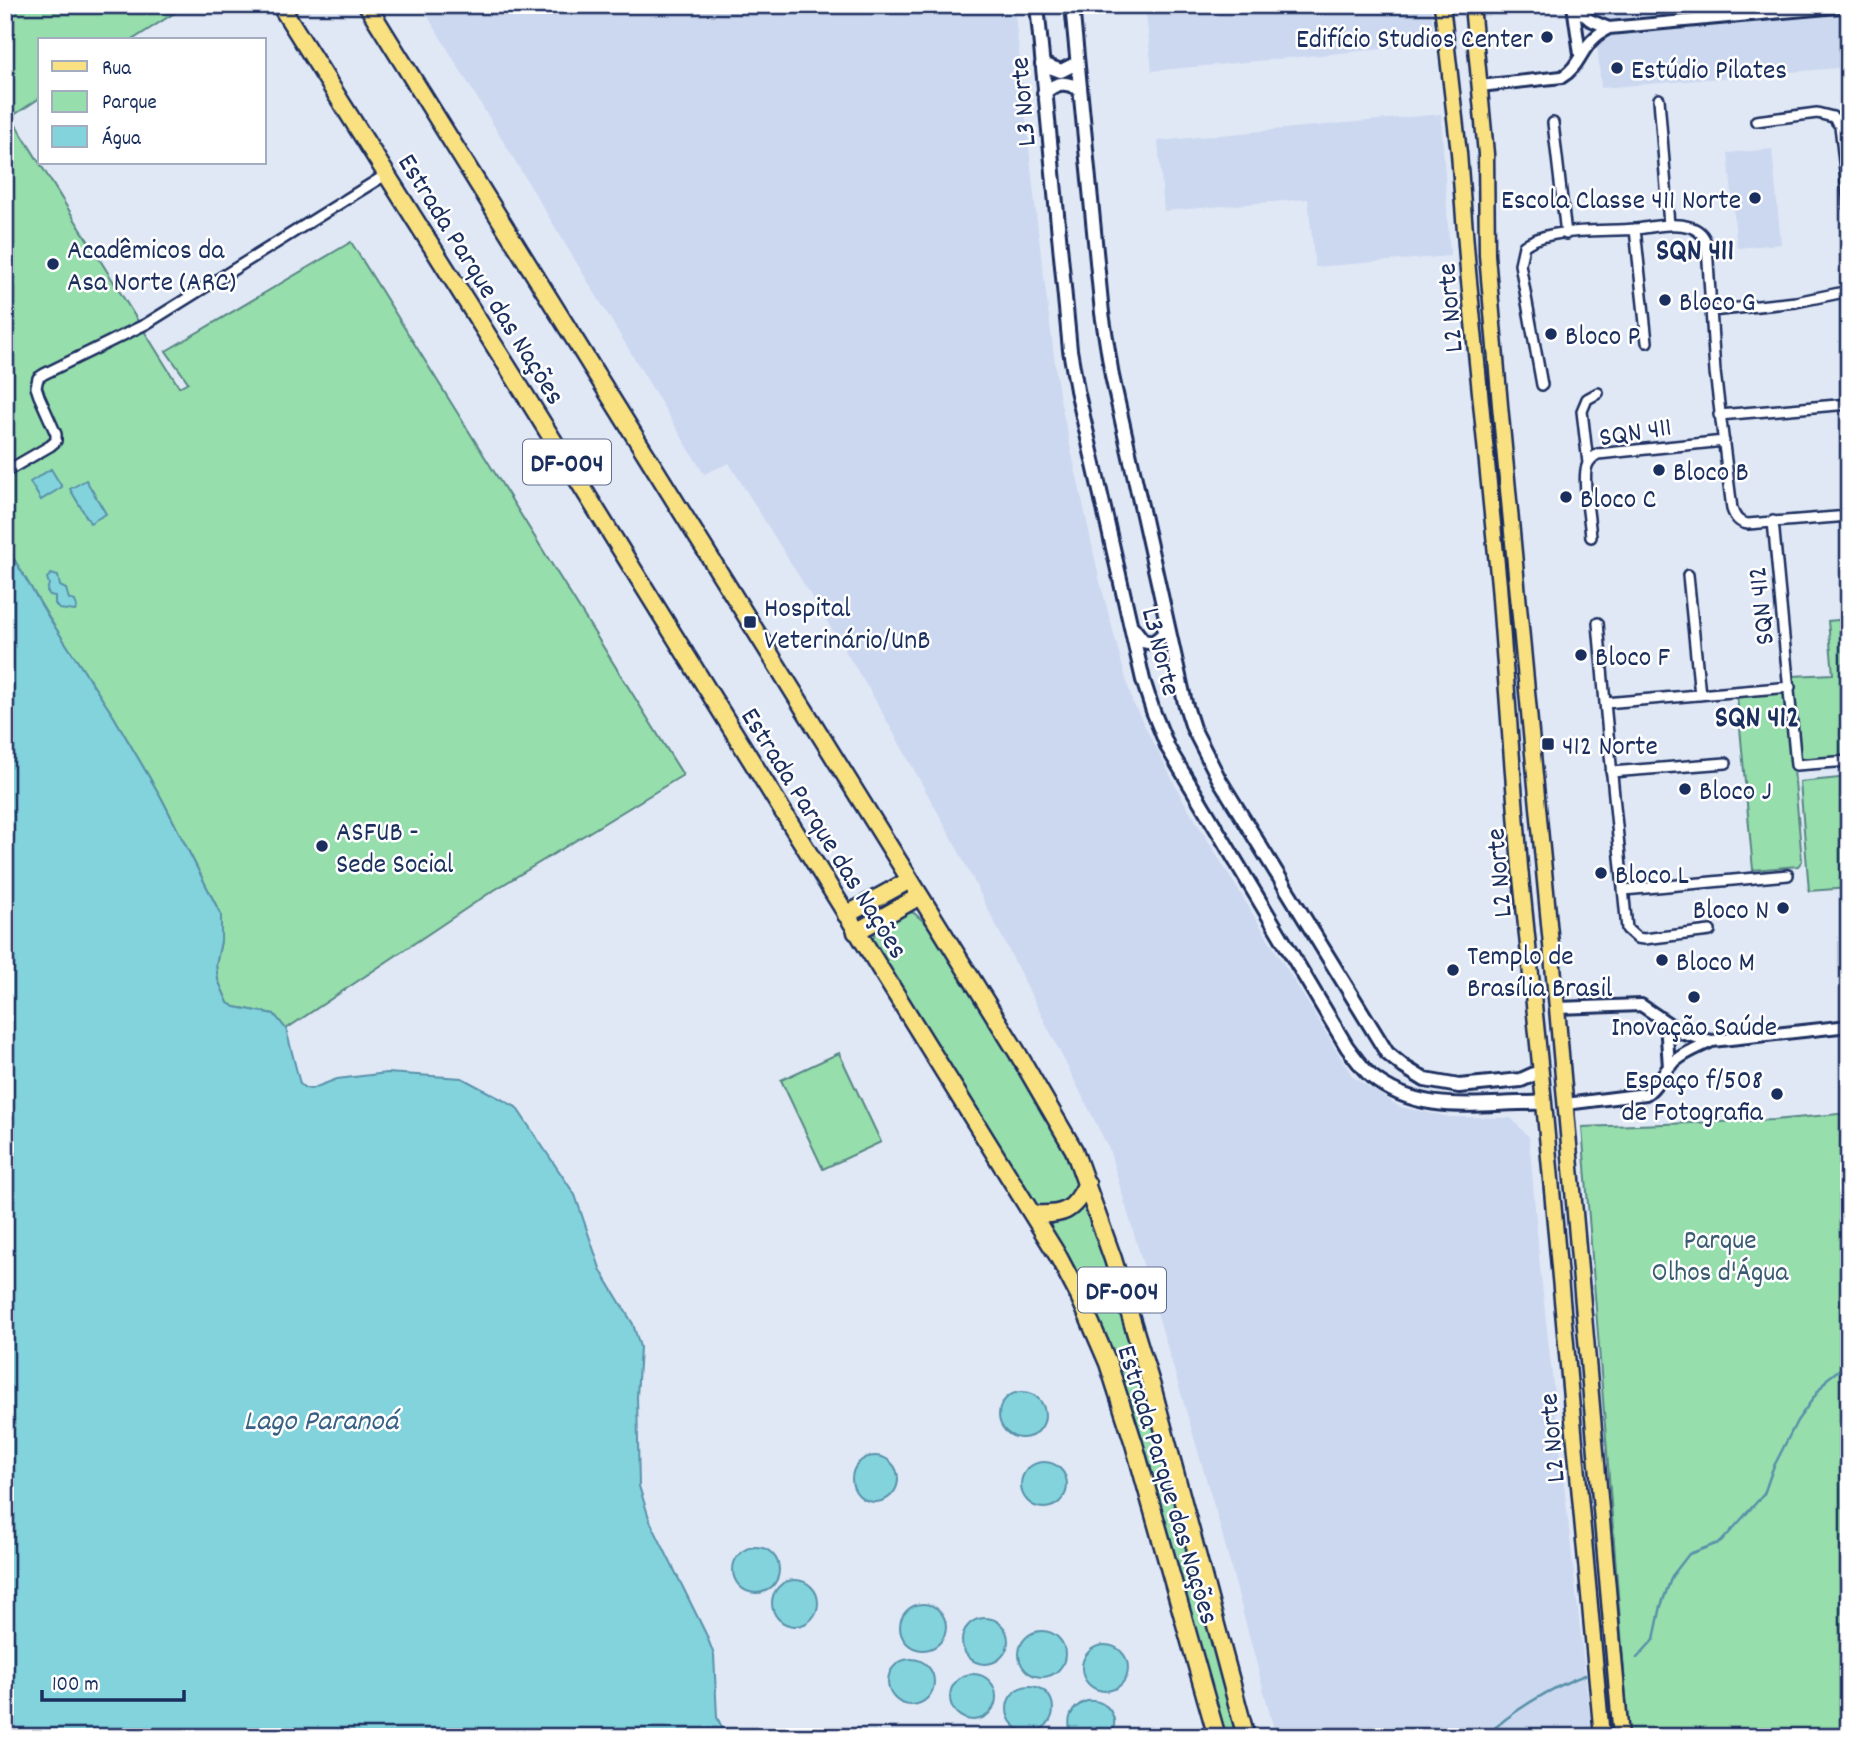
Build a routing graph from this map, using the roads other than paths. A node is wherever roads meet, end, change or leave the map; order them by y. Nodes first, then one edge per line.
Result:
1 (280, 5) edge
2 (367, 5) edge
3 (1037, 5) edge
4 (1072, 5) edge
5 (1442, 5) edge
6 (1472, 5) edge
7 (1573, 5) edge
8 (1849, 6) edge
9 (1609, 28) junction
10 (1580, 54) junction
11 (1077, 63) junction
12 (1042, 64) junction
13 (1480, 86) junction
14 (1079, 89) junction
15 (1044, 93) junction
16 (1659, 99) dead end
17 (1756, 121) dead end
18 (1553, 123) dead end
19 (1460, 153) junction
20 (1486, 154) junction
21 (387, 174) junction
22 (1849, 208) edge
23 (1669, 225) junction
24 (1635, 229) junction
25 (1566, 233) junction
26 (1849, 291) edge
27 (1711, 311) junction
28 (1647, 342) dead end
29 (1542, 385) dead end
30 (1598, 393) dead end
31 (1849, 404) edge
32 (1719, 415) junction
33 (1724, 441) junction
34 (1588, 463) junction
35 (5, 472) edge
36 (1490, 492) junction
37 (1508, 497) junction
38 (1849, 516) edge
39 (1773, 521) junction
40 (1591, 537) dead end
41 (1689, 575) dead end
42 (1166, 622) junction
43 (1598, 623) dead end
44 (1131, 625) junction
45 (1790, 687) junction
46 (1700, 695) junction
47 (1605, 704) junction
48 (1849, 761) edge
49 (1726, 763) dead end
50 (1611, 772) junction
51 (1788, 875) dead end
52 (910, 880) junction
53 (1623, 890) junction
54 (920, 896) junction
55 (846, 915) junction
56 (1710, 931) dead end
57 (856, 932) junction
58 (1550, 942) junction
59 (1529, 943) junction
60 (1557, 1008) junction
61 (1665, 1022) junction
62 (1849, 1026) edge
63 (1712, 1041) junction
64 (1669, 1067) junction
65 (1541, 1071) junction
66 (1545, 1103) junction
67 (1566, 1104) junction
68 (1087, 1183) junction
69 (1032, 1213) junction
70 (1217, 1737) edge
71 (1247, 1737) edge
72 (1602, 1737) edge
73 (1621, 1737) edge

1 - 21 highway, Estrada Parque das Nações / DF-004
2 - 52 highway, Estrada Parque das Nações / DF-004
3 - 12 main road, L3 Norte
4 - 11 main road, L3 Norte
5 - 19 main road, L2 Norte
6 - 13 main road, L2 Norte
7 - 9 street
7 - 10 street
8 - 9 street
9 - 10 street
10 - 13 street
11 - 12 main road
11 - 14 main road, L3 Norte
12 - 15 main road, L3 Norte
13 - 20 main road, L2 Norte
14 - 15 main road
14 - 42 main road, L3 Norte
15 - 44 main road, L3 Norte
16 - 23 street
17 - 22 street
18 - 25 street
19 - 20 main road
19 - 36 main road, L2 Norte
20 - 37 main road, L2 Norte
21 - 35 street
21 - 55 highway, Estrada Parque das Nações / DF-004
23 - 24 street
23 - 27 street
24 - 25 street
24 - 28 street
25 - 29 street
26 - 27 street
27 - 32 street
30 - 34 street
31 - 32 street
32 - 33 street
33 - 34 street, SQN 411
33 - 39 street
34 - 40 street, SQN 411
36 - 37 main road
36 - 59 main road, L2 Norte
37 - 58 main road, L2 Norte
38 - 39 street
39 - 45 street, SQN 412
41 - 46 street
42 - 44 main road
42 - 65 main road, L3 Norte
43 - 47 street
44 - 66 main road, L3 Norte
45 - 46 street
45 - 48 street, SQN 412
46 - 47 street
47 - 50 street
49 - 50 street
50 - 53 street
51 - 53 street
52 - 54 highway, Estrada Parque das Nações / DF-004
52 - 55 highway
53 - 56 street
54 - 57 highway
54 - 68 highway, Estrada Parque das Nações / DF-004
55 - 57 highway, Estrada Parque das Nações / DF-004
57 - 69 highway, Estrada Parque das Nações / DF-004
58 - 59 main road
58 - 60 main road, L2 Norte
59 - 65 main road, L2 Norte
60 - 61 street
60 - 67 main road, L2 Norte
61 - 63 street
61 - 64 street
62 - 63 street
63 - 64 street
64 - 67 street
65 - 66 main road, L2 Norte
66 - 72 main road, L2 Norte
67 - 73 main road, L2 Norte
68 - 69 highway
68 - 71 highway, Estrada Parque das Nações / DF-004
69 - 70 highway, Estrada Parque das Nações / DF-004

